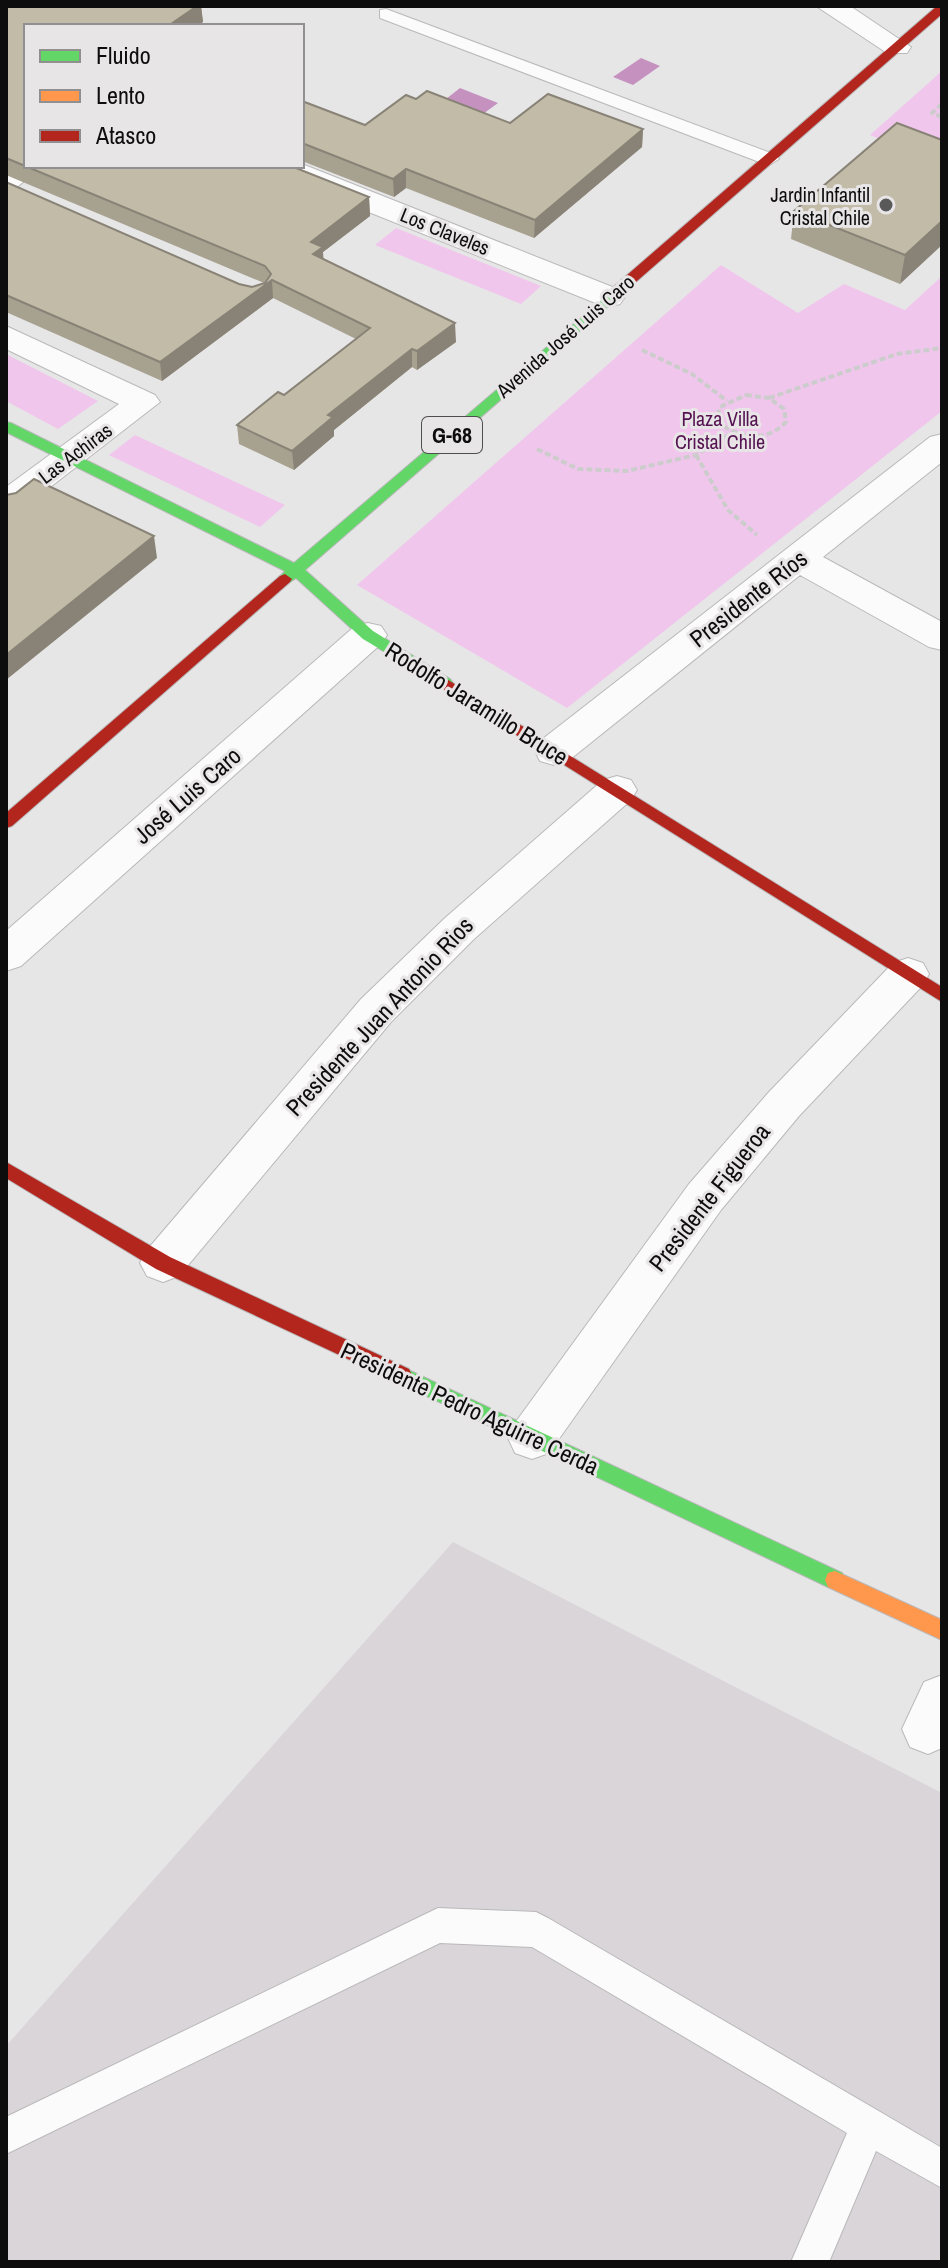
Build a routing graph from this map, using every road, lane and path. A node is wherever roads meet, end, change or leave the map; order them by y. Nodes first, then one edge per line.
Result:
1 (830, 6) edge
2 (942, 8) edge
3 (386, 14) dead end
4 (897, 47) junction
5 (942, 104) edge
6 (942, 117) edge
7 (769, 159) junction
8 (25, 168) edge
9 (285, 168) edge
10 (6, 183) edge
11 (35, 198) edge
12 (609, 297) junction
13 (6, 336) edge
14 (942, 348) edge
15 (642, 350) dead end
16 (769, 398) junction
17 (727, 401) junction
18 (6, 426) edge
19 (733, 432) junction
20 (942, 445) edge
21 (537, 449) dead end
22 (696, 455) junction
23 (69, 457) junction
24 (6, 504) edge
25 (798, 559) junction
26 (297, 571) junction
27 (368, 635) junction
28 (942, 638) edge
29 (554, 751) junction
30 (617, 790) junction
31 (6, 822) edge
32 (6, 955) edge
33 (925, 985) edge
34 (6, 1169) edge
35 (163, 1263) junction
36 (532, 1438) junction
37 (942, 1630) edge
38 (868, 2127) junction
39 (6, 2136) edge
40 (942, 2169) edge
41 (810, 2262) edge

1 - 4 street
2 - 4 street, Avenida José Luis Caro / G-68
3 - 7 lane
4 - 7 street, Avenida José Luis Caro / G-68
5 - 6 path
7 - 12 street, Avenida José Luis Caro / G-68
8 - 10 street
9 - 12 street, Los Claveles
10 - 11 street
12 - 26 street, Avenida José Luis Caro / G-68
13 - 23 street, Las Achiras
14 - 16 path
15 - 17 path
16 - 17 path
16 - 19 path
17 - 19 path
18 - 23 street, Rodolfo Jaramillo Bruce
19 - 22 path
20 - 25 street, Presidente Ríos
21 - 22 path
22 - 25 path
23 - 24 street, Las Achiras
23 - 26 street, Rodolfo Jaramillo Bruce
25 - 28 street
25 - 29 street, Presidente Ríos
26 - 27 street, Rodolfo Jaramillo Bruce
26 - 31 street, Avenida José Luis Caro / G-68
27 - 29 street, Rodolfo Jaramillo Bruce
27 - 32 street, José Luis Caro
29 - 30 street, Rodolfo Jaramillo Bruce
30 - 33 street, Rodolfo Jaramillo Bruce
30 - 35 street, Presidente Juan Antonio Rios
33 - 36 street, Presidente Figueroa
34 - 35 street, Presidente Pedro Aguirre Cerda
35 - 36 street, Presidente Pedro Aguirre Cerda
36 - 37 street, Presidente Pedro Aguirre Cerda
38 - 39 lane
38 - 40 lane
38 - 41 lane

